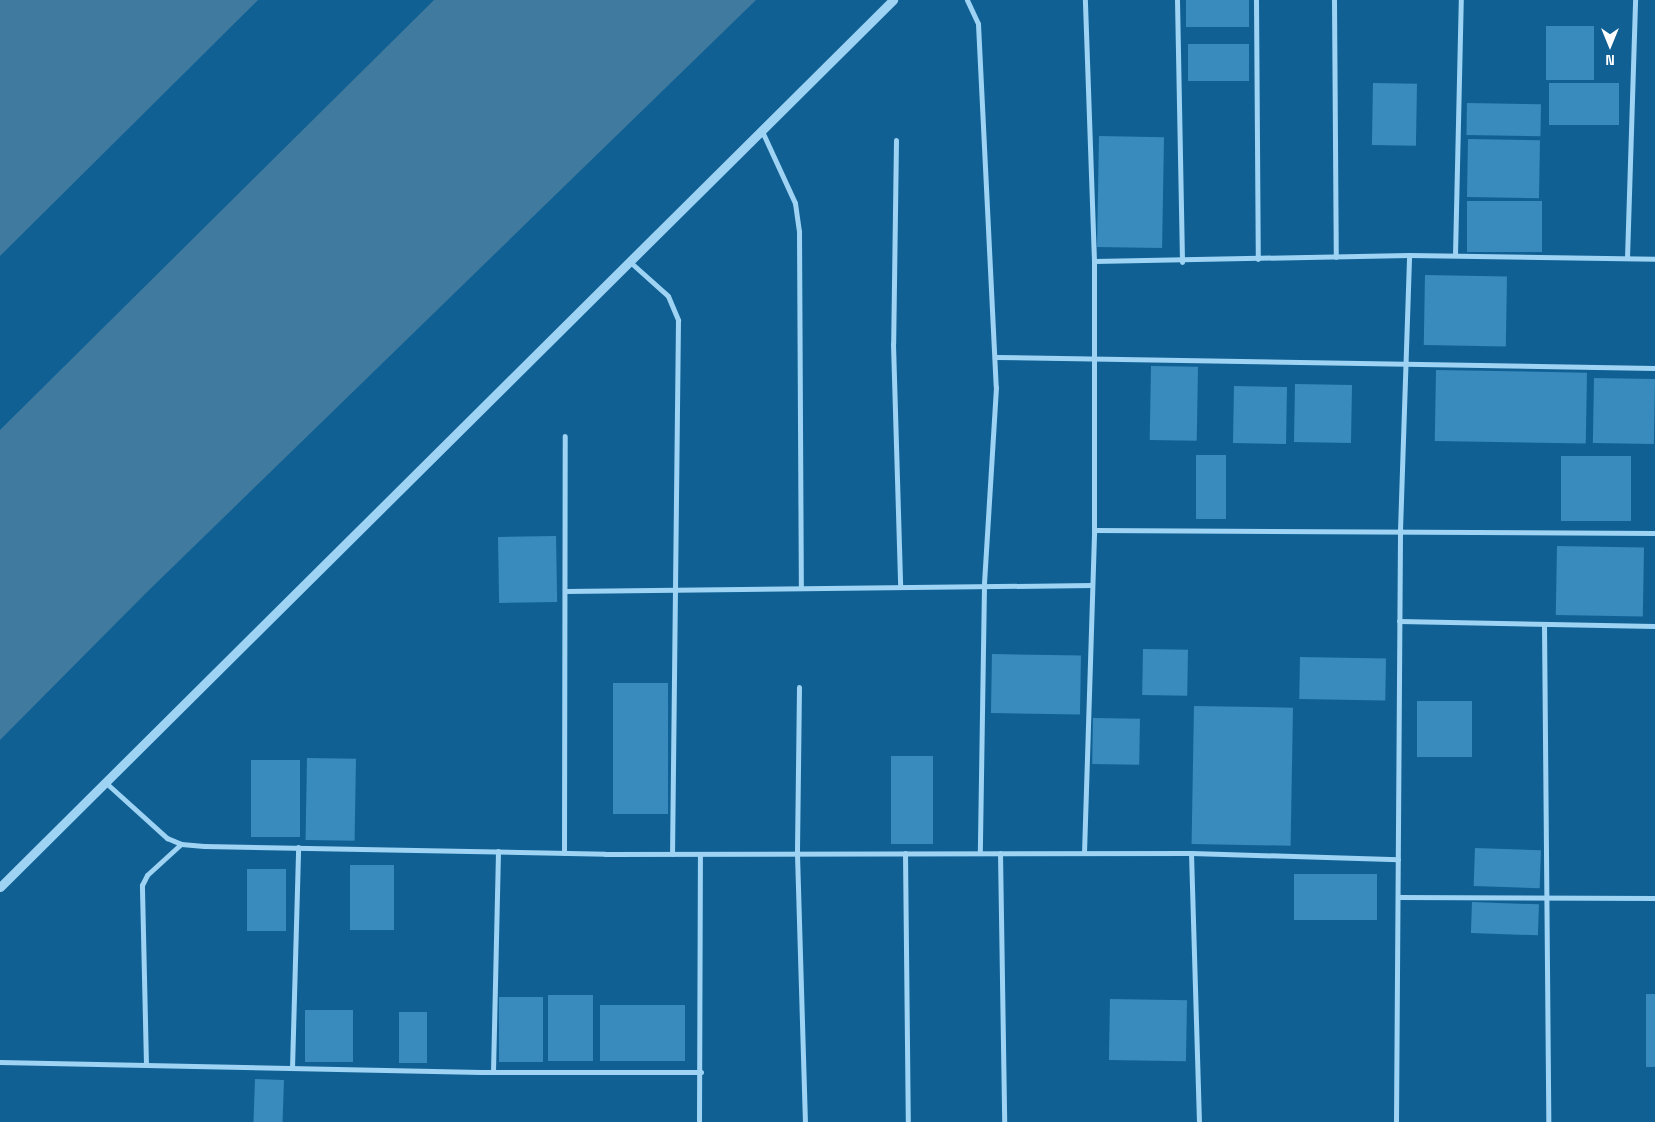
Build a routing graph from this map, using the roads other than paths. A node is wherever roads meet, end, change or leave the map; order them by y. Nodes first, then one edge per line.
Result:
1 (893, 0) edge
2 (967, 0) edge
3 (1085, 0) edge
4 (1177, 0) edge
5 (1256, 0) edge
6 (1334, 0) edge
7 (1461, 0) edge
8 (1635, 0) edge
9 (761, 129) junction
10 (896, 140) dead end
11 (1409, 255) junction
12 (1455, 255) junction
13 (1336, 257) junction
14 (1626, 258) junction
15 (1258, 259) junction
16 (1655, 259) edge
17 (628, 261) junction
18 (1094, 261) junction
19 (1182, 262) junction
20 (995, 357) junction
21 (1094, 358) junction
22 (1406, 362) junction
23 (1655, 368) edge
24 (565, 436) dead end
25 (1094, 530) junction
26 (1400, 530) junction
27 (1655, 533) edge
28 (984, 586) junction
29 (1092, 586) junction
30 (900, 587) junction
31 (801, 588) junction
32 (675, 589) junction
33 (565, 591) junction
34 (1399, 621) junction
35 (1544, 624) junction
36 (1655, 626) edge
37 (799, 686) dead end
38 (105, 782) junction
39 (181, 844) junction
40 (298, 846) junction
41 (498, 852) junction
42 (564, 853) junction
43 (905, 853) junction
44 (980, 853) junction
45 (1000, 853) junction
46 (1084, 853) junction
47 (1192, 853) junction
48 (672, 854) junction
49 (700, 854) junction
50 (797, 854) junction
51 (1398, 859) junction
52 (0, 887) edge
53 (1398, 897) junction
54 (1546, 898) junction
55 (1655, 898) edge
56 (0, 1062) edge
57 (146, 1065) junction
58 (292, 1068) junction
59 (493, 1072) junction
60 (701, 1072) junction
61 (698, 1122) edge
62 (805, 1122) edge
63 (908, 1122) edge
64 (1004, 1122) edge
65 (1199, 1122) edge
66 (1396, 1122) edge
67 (1548, 1122) edge

1 - 9 street
2 - 20 street
3 - 18 street
4 - 19 street
5 - 15 street
6 - 13 street
7 - 12 street
8 - 14 street
9 - 17 street
9 - 31 street
10 - 30 street
11 - 12 street
11 - 13 street
11 - 22 street
12 - 14 street
13 - 15 street
14 - 16 street
15 - 19 street
17 - 32 street
17 - 38 street
18 - 19 street
18 - 21 street
20 - 21 street
20 - 28 street
21 - 22 street
21 - 25 street
22 - 23 street
22 - 26 street
24 - 33 street
25 - 26 street
25 - 29 street
26 - 27 street
26 - 34 street
28 - 29 street
28 - 30 street
28 - 44 street
29 - 46 street
30 - 31 street
31 - 32 street
32 - 33 street
32 - 48 street
33 - 42 street
34 - 35 street
34 - 51 street
35 - 36 street
35 - 54 street
37 - 50 street
38 - 39 street
38 - 52 street
39 - 40 street
39 - 57 street
40 - 41 street
40 - 58 street
41 - 42 street
41 - 59 street
42 - 48 street
43 - 44 street
43 - 50 street
43 - 63 street
44 - 45 street
45 - 46 street
45 - 64 street
46 - 47 street
47 - 51 street
47 - 65 street
48 - 49 street
49 - 50 street
49 - 60 street
50 - 62 street
51 - 53 street
53 - 54 street
53 - 66 street
54 - 55 street
54 - 67 street
56 - 57 street
57 - 58 street
58 - 59 street
59 - 60 street
60 - 61 street

